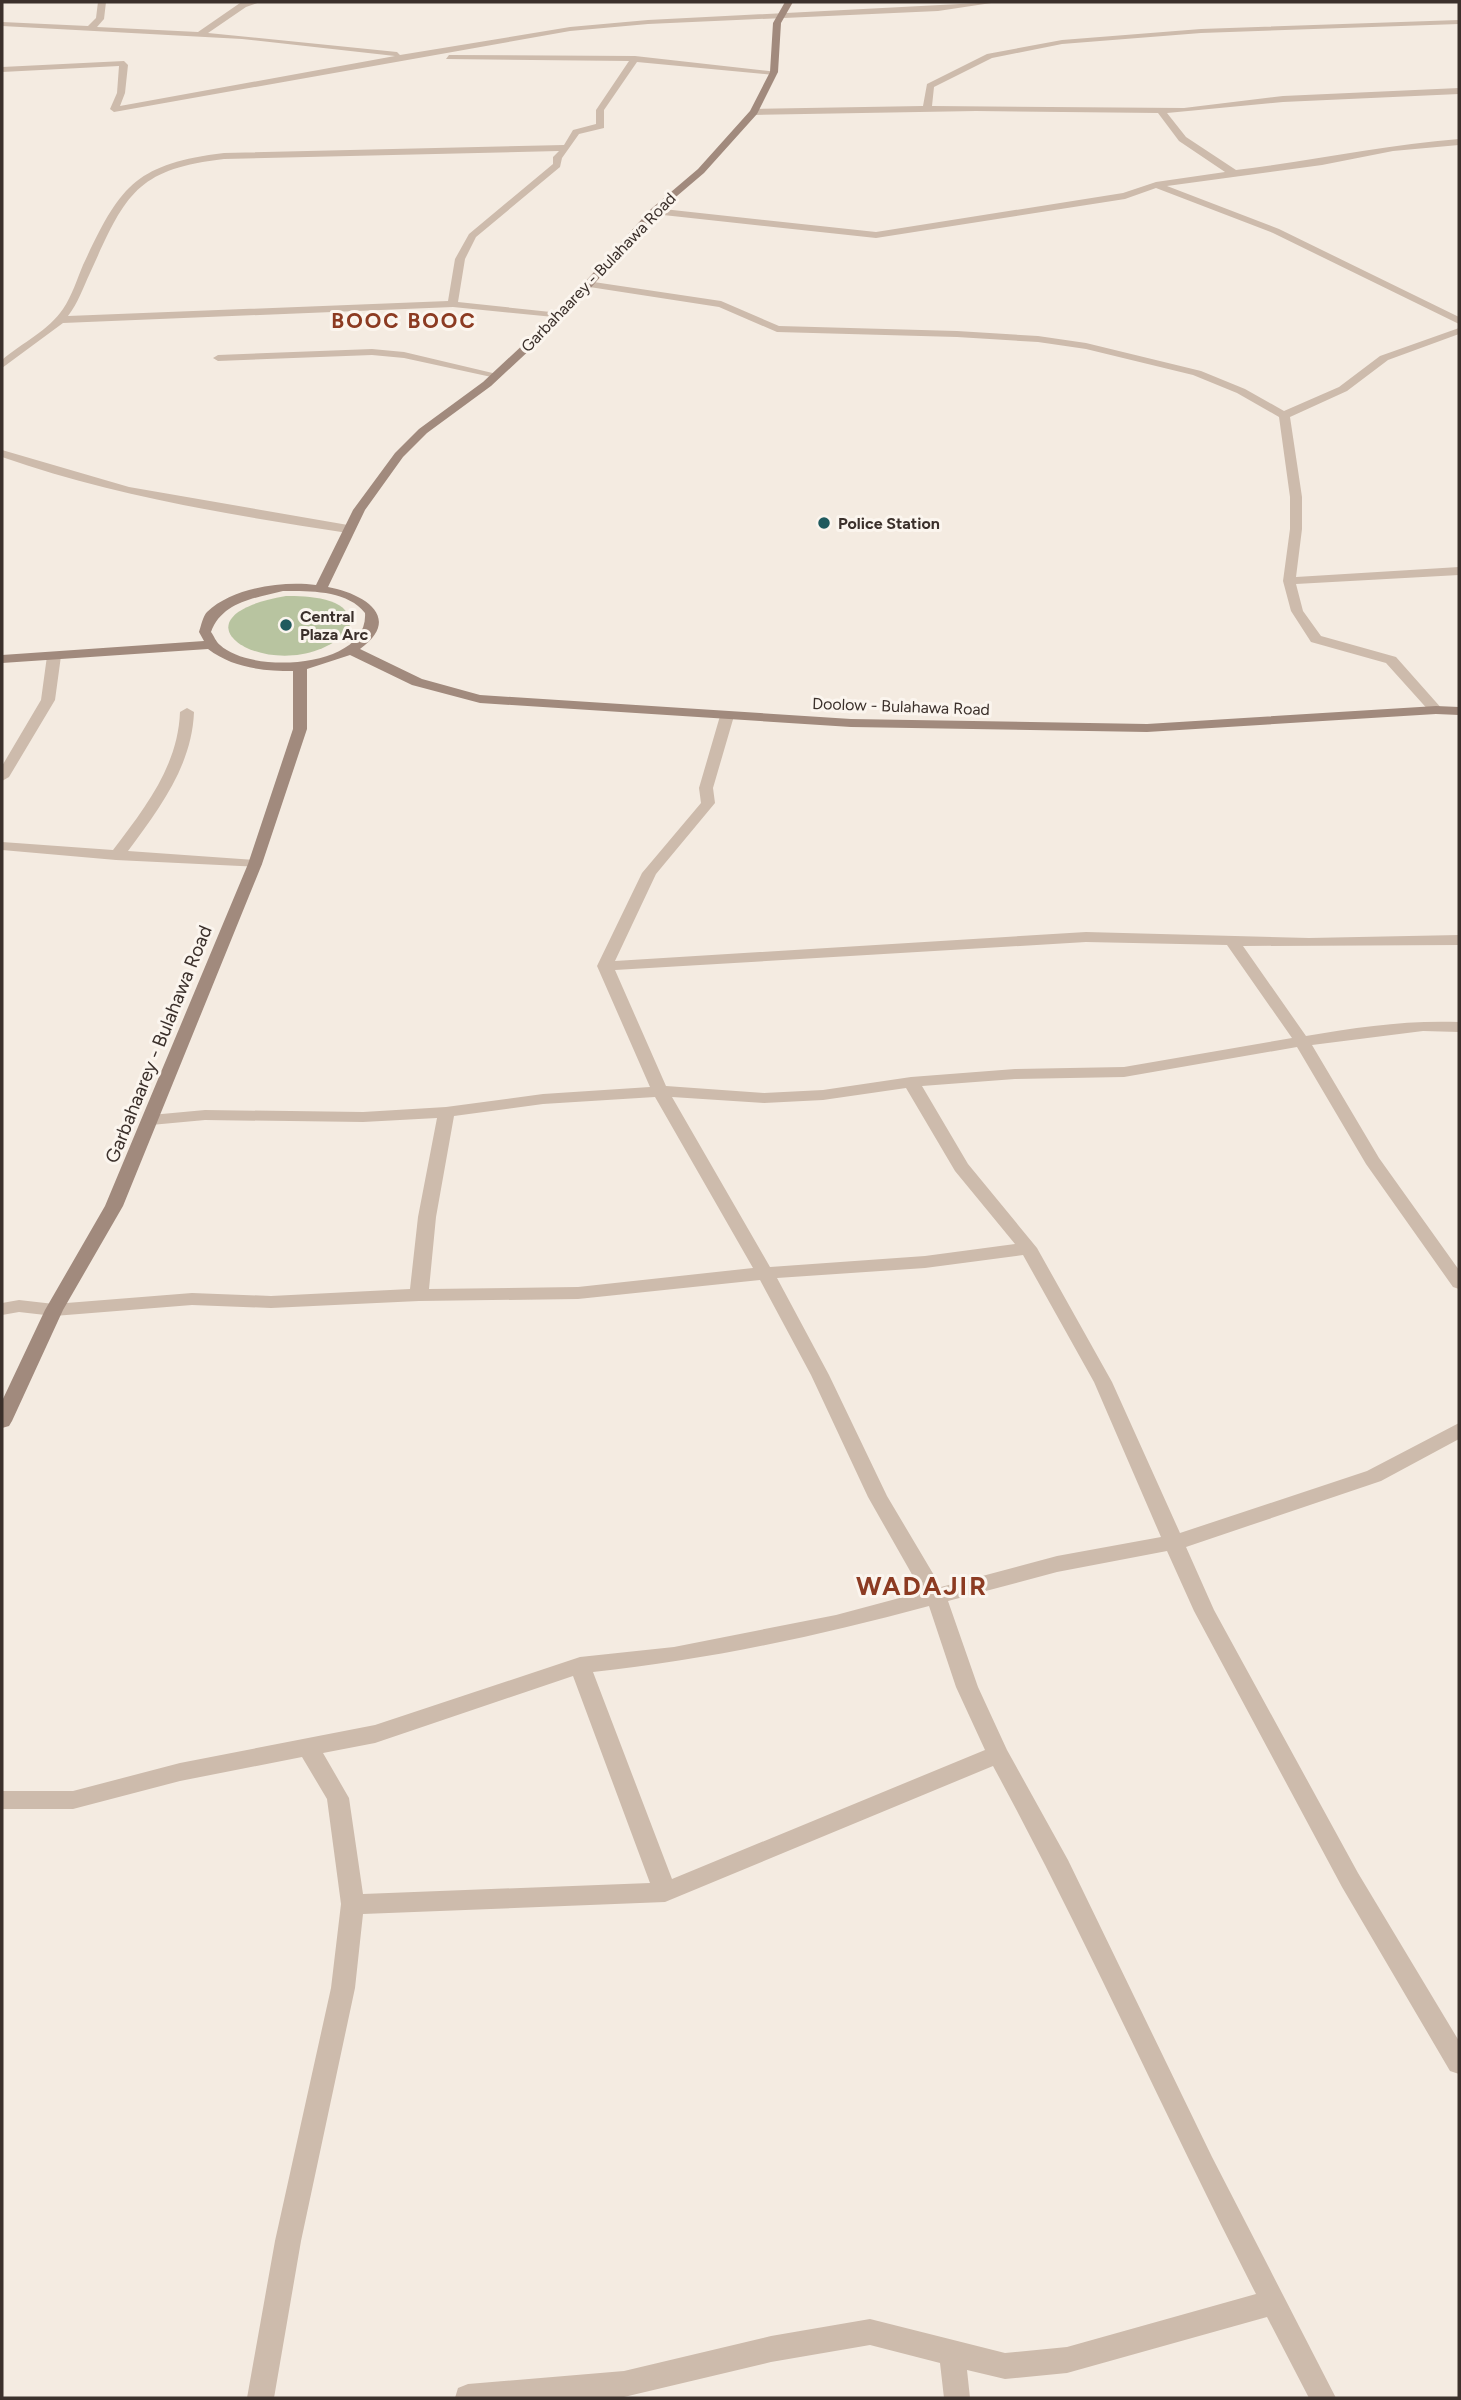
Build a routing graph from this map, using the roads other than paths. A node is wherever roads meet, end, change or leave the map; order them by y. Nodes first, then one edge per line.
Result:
1 (102, 2) edge
2 (256, 2) edge
3 (789, 2) edge
4 (994, 2) edge
5 (1459, 12) edge
6 (782, 15) junction
7 (1457, 22) edge
8 (2, 24) edge
9 (92, 27) junction
10 (198, 36) junction
11 (410, 56) junction
12 (635, 59) junction
13 (2, 70) edge
14 (774, 72) junction
15 (1459, 91) edge
16 (926, 110) junction
17 (1161, 110) junction
18 (754, 112) junction
19 (1459, 142) edge
20 (567, 148) junction
21 (1234, 173) junction
22 (1156, 186) junction
23 (654, 211) junction
24 (587, 284) junction
25 (453, 304) junction
26 (560, 316) junction
27 (58, 320) junction
28 (1459, 321) edge
29 (1459, 331) edge
30 (218, 358) dead end
31 (2, 365) edge
32 (496, 375) junction
33 (1284, 415) junction
34 (2, 453) edge
35 (348, 529) junction
36 (1459, 571) edge
37 (1289, 581) junction
38 (321, 588) junction
39 (208, 645) junction
40 (351, 650) junction
41 (54, 656) junction
42 (2, 659) edge
43 (300, 666) junction
44 (1436, 710) junction
45 (1459, 711) edge
46 (187, 712) dead end
47 (727, 716) junction
48 (2, 777) edge
49 (2, 846) edge
50 (116, 856) junction
51 (255, 864) junction
52 (1459, 940) edge
53 (1232, 942) junction
54 (605, 966) junction
55 (1459, 1027) edge
56 (1302, 1041) junction
57 (911, 1082) junction
58 (660, 1091) junction
59 (446, 1112) junction
60 (151, 1121) junction
61 (1028, 1248) junction
62 (765, 1273) junction
63 (1459, 1283) edge
64 (419, 1295) junction
65 (2, 1309) edge
66 (54, 1310) junction
67 (2, 1421) edge
68 (1459, 1430) edge
69 (1176, 1542) junction
70 (937, 1599) junction
71 (580, 1665) junction
72 (308, 1747) junction
73 (998, 1754) junction
74 (2, 1800) edge
75 (664, 1892) junction
76 (353, 1904) junction
77 (1459, 2063) edge
78 (1274, 2302) junction
79 (952, 2353) junction
80 (261, 2398) edge
81 (468, 2398) edge
82 (957, 2398) edge
83 (1323, 2398) edge

1 - 9 street
2 - 10 street
3 - 6 main road, Garbahaarey - Bulahawa Road
4 - 6 street
5 - 7 street
6 - 11 street
6 - 14 main road, Garbahaarey - Bulahawa Road
7 - 16 street
8 - 9 street
9 - 10 street
10 - 11 street
11 - 12 street
11 - 13 street
12 - 14 street
12 - 20 street
14 - 18 main road, Garbahaarey - Bulahawa Road
15 - 17 street
16 - 17 street
16 - 18 street
17 - 21 street
18 - 23 main road, Garbahaarey - Bulahawa Road
19 - 21 street
20 - 25 street
20 - 27 street
21 - 22 street
22 - 23 street
22 - 28 street
23 - 24 main road, Garbahaarey - Bulahawa Road
24 - 26 main road, Garbahaarey - Bulahawa Road
24 - 33 street
25 - 26 street
25 - 27 street
26 - 32 main road, Garbahaarey - Bulahawa Road
27 - 31 street
29 - 33 street
30 - 32 street
32 - 35 main road, Garbahaarey - Bulahawa Road
33 - 37 street
34 - 35 street
35 - 38 main road, Garbahaarey - Bulahawa Road
36 - 37 street
37 - 44 street
38 - 39 main road
38 - 40 main road
39 - 41 main road
39 - 43 main road
40 - 43 main road
40 - 47 main road, Doolow - Bulahawa Road
41 - 42 main road
41 - 48 street
43 - 51 main road, Garbahaarey - Bulahawa Road
44 - 45 main road, Doolow - Bulahawa Road
44 - 47 main road, Doolow - Bulahawa Road
46 - 50 street
47 - 54 street
49 - 50 street
50 - 51 street
51 - 60 main road, Garbahaarey - Bulahawa Road
52 - 53 street
53 - 54 street
53 - 56 street
54 - 58 street
55 - 56 street
56 - 57 street
56 - 63 street
57 - 58 street
57 - 61 street
58 - 59 street
58 - 62 street
59 - 60 street
59 - 64 street
60 - 66 main road, Garbahaarey - Bulahawa Road
61 - 62 street
61 - 69 street
62 - 64 street
62 - 70 street
64 - 66 street
65 - 66 street
66 - 67 main road, Garbahaarey - Bulahawa Road
68 - 69 street
69 - 70 street
69 - 77 street
70 - 71 street
70 - 73 street
71 - 72 street
71 - 75 street
72 - 74 street
72 - 76 street
73 - 75 street
73 - 78 street
75 - 76 street
76 - 80 street
78 - 79 street
78 - 83 street
79 - 81 street
79 - 82 street

